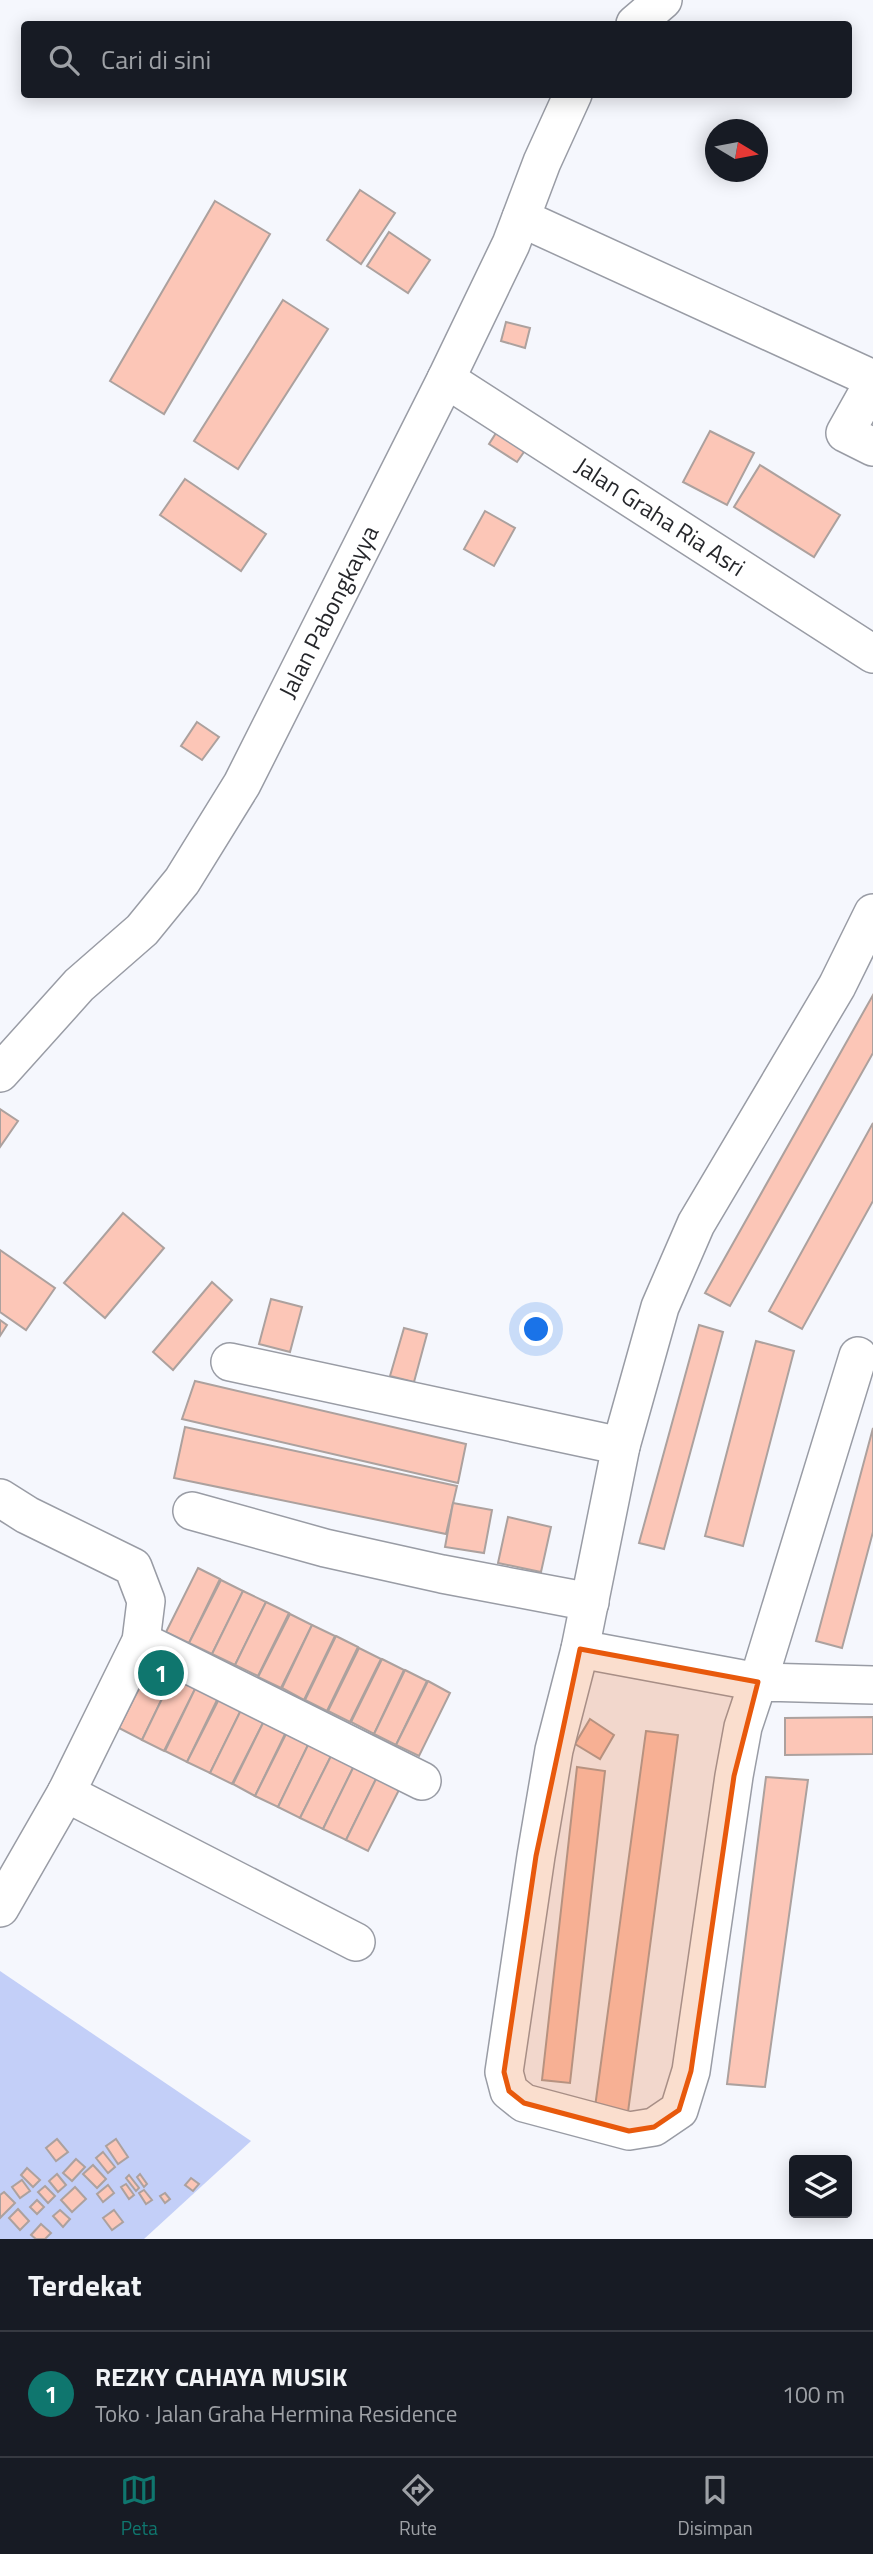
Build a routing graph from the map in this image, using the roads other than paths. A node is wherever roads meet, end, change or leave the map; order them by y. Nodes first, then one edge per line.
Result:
1 (663, 0) edge
2 (638, 21) edge
3 (571, 98) edge
4 (521, 218) junction
5 (446, 379) junction
6 (873, 381) edge
7 (873, 447) edge
8 (873, 654) edge
9 (873, 913) edge
10 (0, 1073) edge
11 (868, 1350) edge
12 (230, 1362) dead end
13 (621, 1446) junction
14 (0, 1498) edge
15 (192, 1511) dead end
16 (590, 1602) junction
17 (141, 1641) junction
18 (580, 1648) junction
19 (758, 1682) junction
20 (873, 1685) edge
21 (422, 1781) dead end
22 (66, 1793) junction
23 (0, 1908) edge
24 (356, 1942) dead end

1 - 2 street
3 - 4 street, Jalan Pabongkayya
4 - 5 street, Jalan Pabongkayya
4 - 6 street
5 - 8 street, Jalan Graha Ria Asri
5 - 10 street, Jalan Pabongkayya
6 - 7 street
9 - 13 street
11 - 19 street
12 - 13 street
13 - 16 street
14 - 17 street
15 - 16 street
16 - 18 street
17 - 21 street
17 - 22 street
18 - 19 street
18 - 19 street
19 - 20 street
22 - 23 street
22 - 24 street

